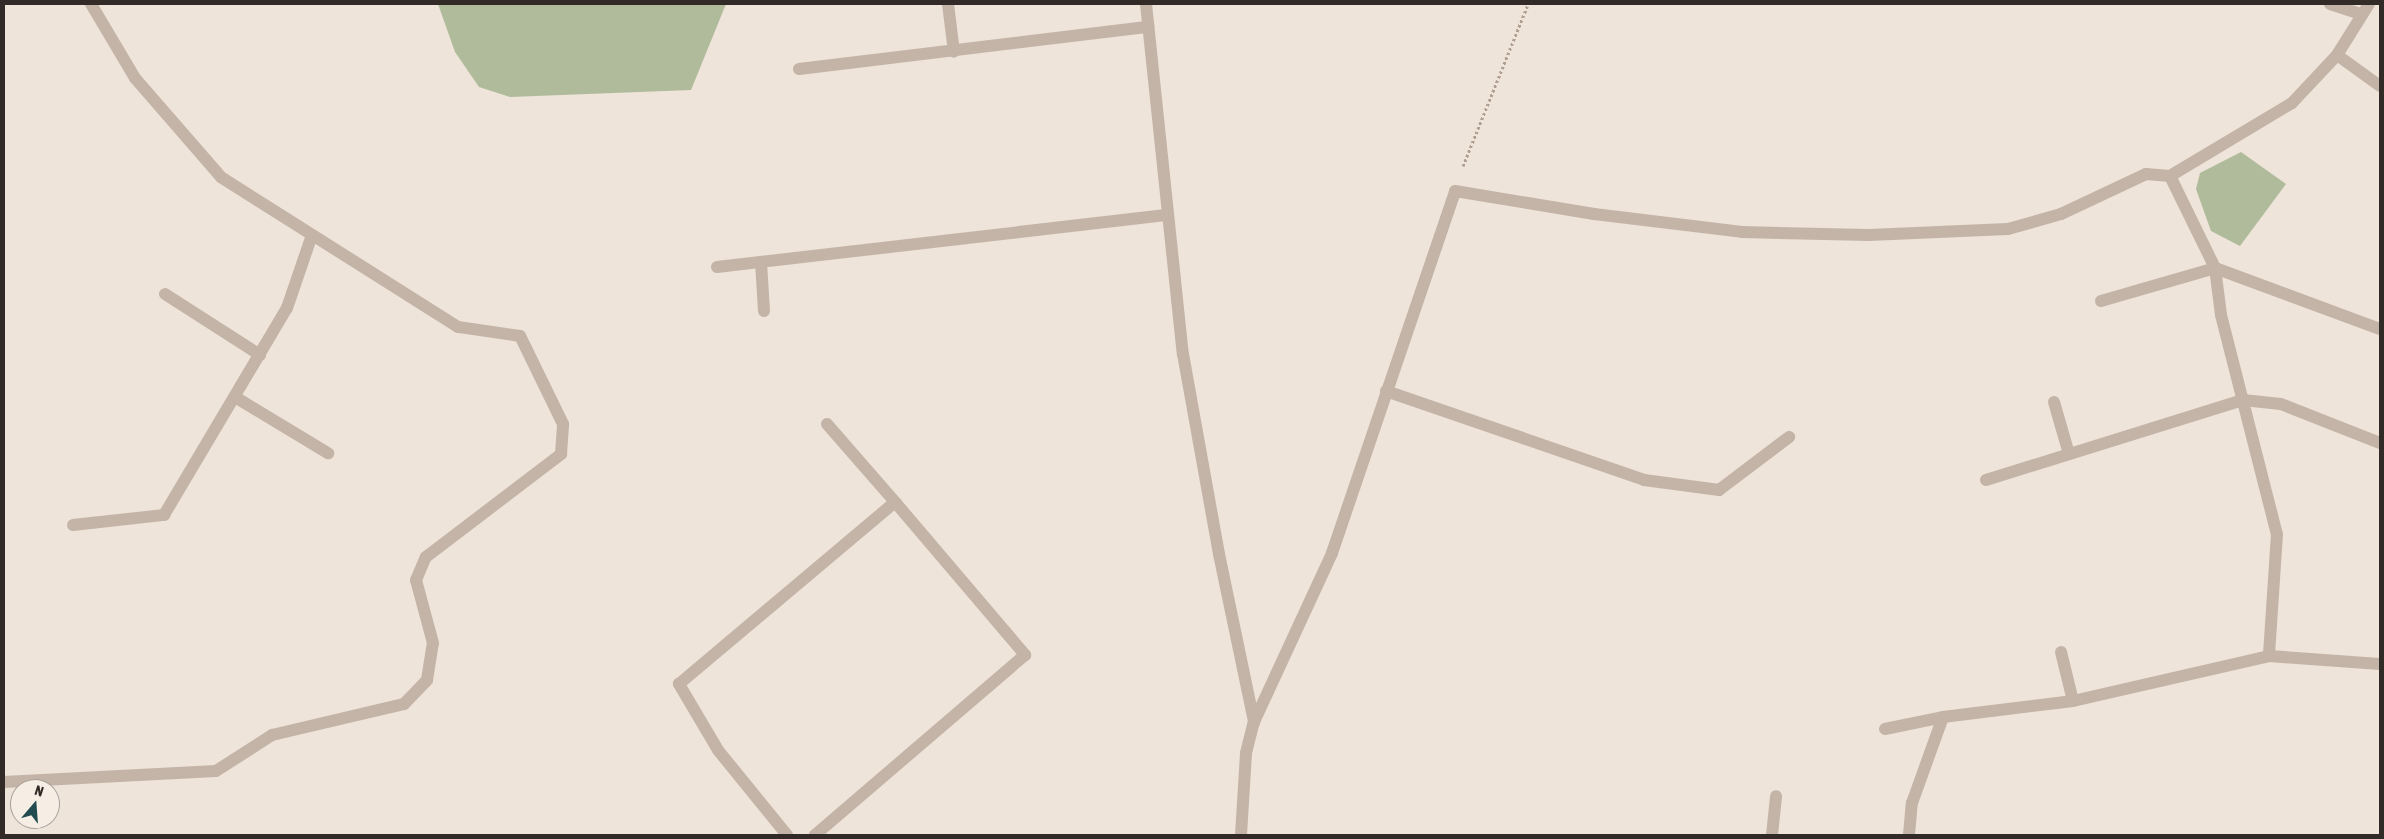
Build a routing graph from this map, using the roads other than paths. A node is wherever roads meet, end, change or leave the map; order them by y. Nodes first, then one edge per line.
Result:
1 (91, 4) edge
2 (948, 4) edge
3 (1146, 4) edge
4 (2330, 4) edge
5 (2369, 4) edge
6 (2361, 14) junction
7 (1148, 27) junction
8 (954, 52) junction
9 (2337, 55) junction
10 (800, 69) dead end
11 (2380, 86) edge
12 (2170, 176) junction
13 (1168, 215) junction
14 (312, 235) junction
15 (761, 262) junction
16 (717, 267) dead end
17 (2215, 268) junction
18 (165, 294) dead end
19 (2101, 301) dead end
20 (764, 311) dead end
21 (2380, 329) edge
22 (260, 355) junction
23 (1386, 391) junction
24 (235, 397) junction
25 (2243, 400) junction
26 (2054, 402) dead end
27 (827, 424) dead end
28 (1789, 436) dead end
29 (2380, 443) edge
30 (328, 453) dead end
31 (2069, 454) junction
32 (1986, 480) dead end
33 (895, 502) junction
34 (73, 525) dead end
35 (2061, 652) dead end
36 (2269, 656) junction
37 (2380, 664) edge
38 (2073, 701) junction
39 (1943, 717) junction
40 (1254, 722) junction
41 (1885, 728) dead end
42 (4, 782) edge
43 (1776, 796) dead end
44 (787, 835) edge
45 (815, 835) edge
46 (1241, 835) edge
47 (1772, 835) edge
48 (1909, 835) edge

1 - 14 street
2 - 8 street
3 - 7 street
4 - 6 street
5 - 6 street
6 - 9 street
7 - 8 street
7 - 13 street
8 - 10 street
9 - 11 street
9 - 12 street
12 - 17 street
12 - 23 street
13 - 15 street
13 - 40 street
14 - 22 street
14 - 42 street
15 - 16 street
15 - 20 street
17 - 19 street
17 - 21 street
17 - 25 street
18 - 22 street
22 - 24 street
23 - 28 street
23 - 40 street
24 - 30 street
24 - 34 street
25 - 29 street
25 - 31 street
25 - 36 street
26 - 31 street
27 - 33 street
31 - 32 street
33 - 44 street
33 - 45 street
35 - 38 street
36 - 37 street
36 - 38 street
38 - 39 street
39 - 41 street
39 - 48 street
40 - 46 street
43 - 47 street

